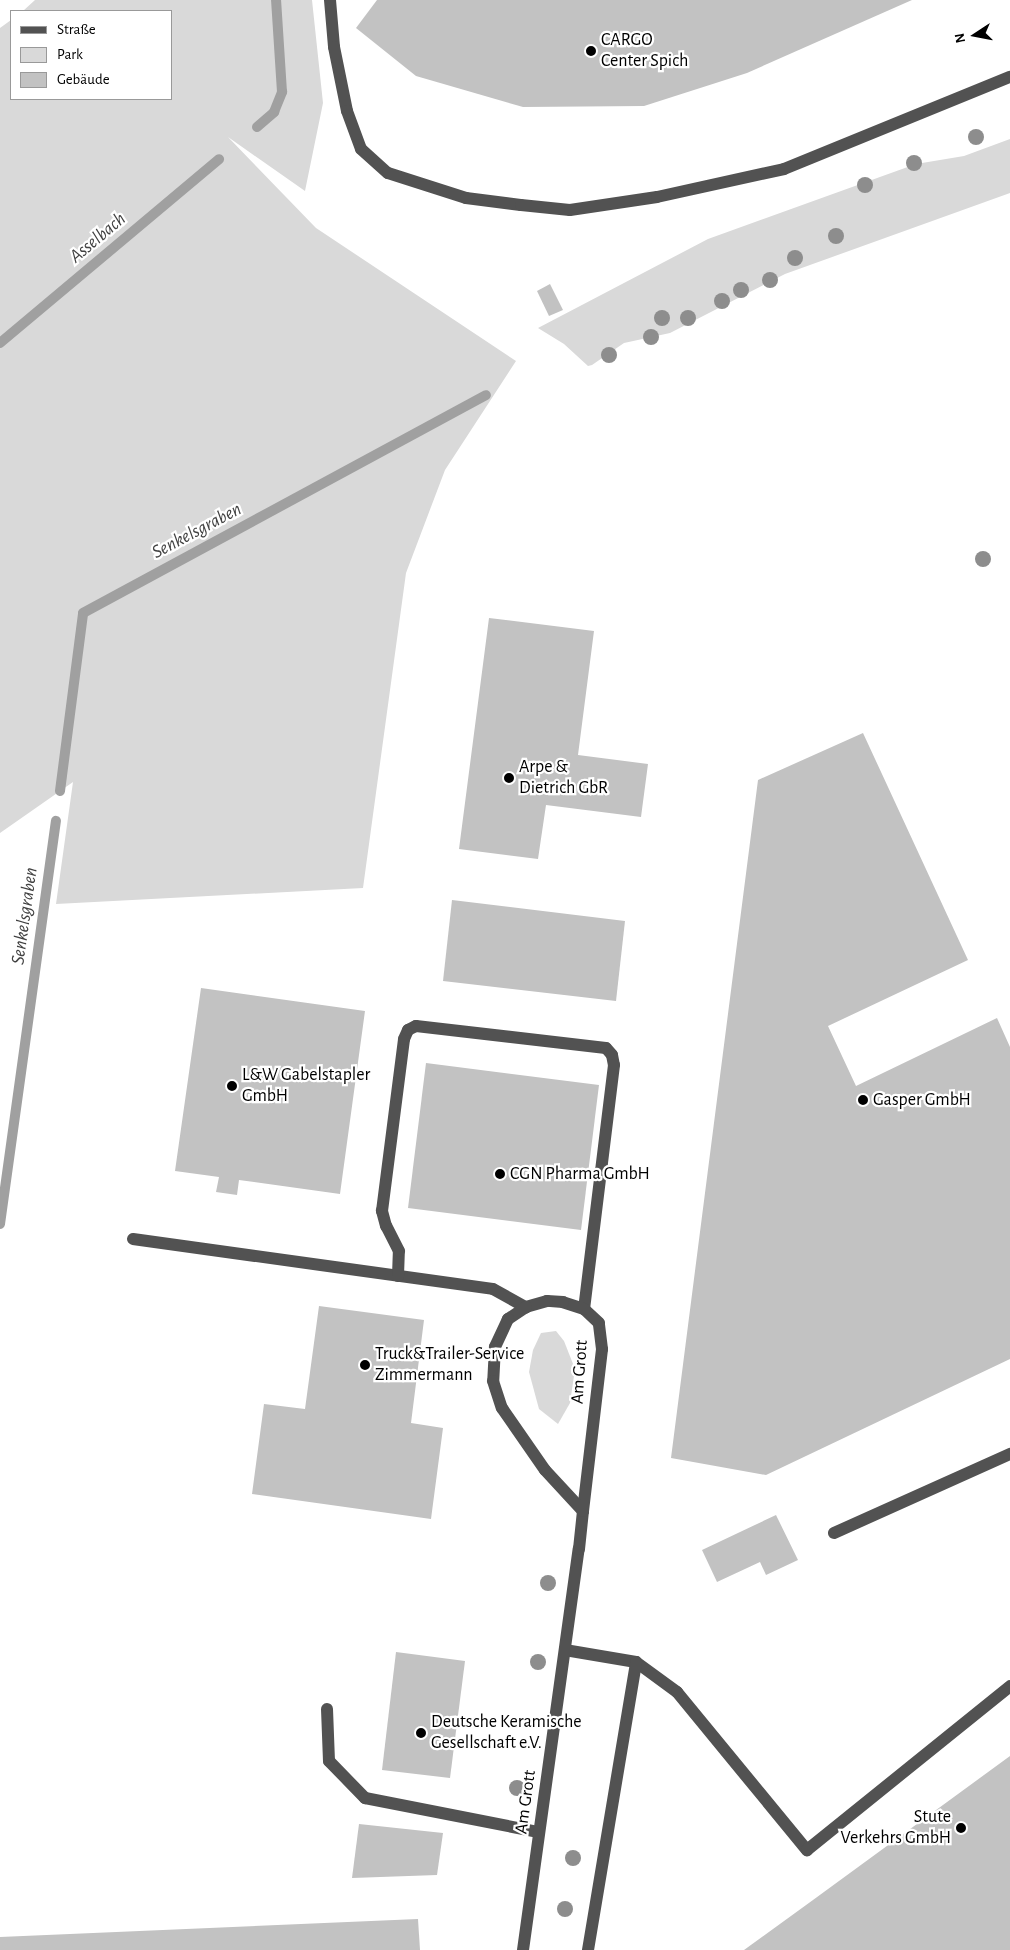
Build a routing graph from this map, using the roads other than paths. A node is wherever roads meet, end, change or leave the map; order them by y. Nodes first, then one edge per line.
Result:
1 (330, 0) edge
2 (1010, 77) edge
3 (133, 1240) dead end
4 (398, 1276) junction
5 (526, 1307) junction
6 (584, 1309) junction
7 (1010, 1454) edge
8 (584, 1511) junction
9 (834, 1533) dead end
10 (565, 1650) junction
11 (636, 1662) junction
12 (1010, 1686) edge
13 (327, 1709) dead end
14 (539, 1832) junction
15 (524, 1950) edge
16 (588, 1950) edge

1 - 2 street
3 - 4 street
4 - 5 street
4 - 6 street
5 - 6 street
5 - 8 street
6 - 8 street, Am Grott
7 - 9 street
8 - 10 street, Am Grott
10 - 11 street
10 - 14 street, Am Grott
11 - 12 street
11 - 16 street
13 - 14 street
14 - 15 street, Am Grott

